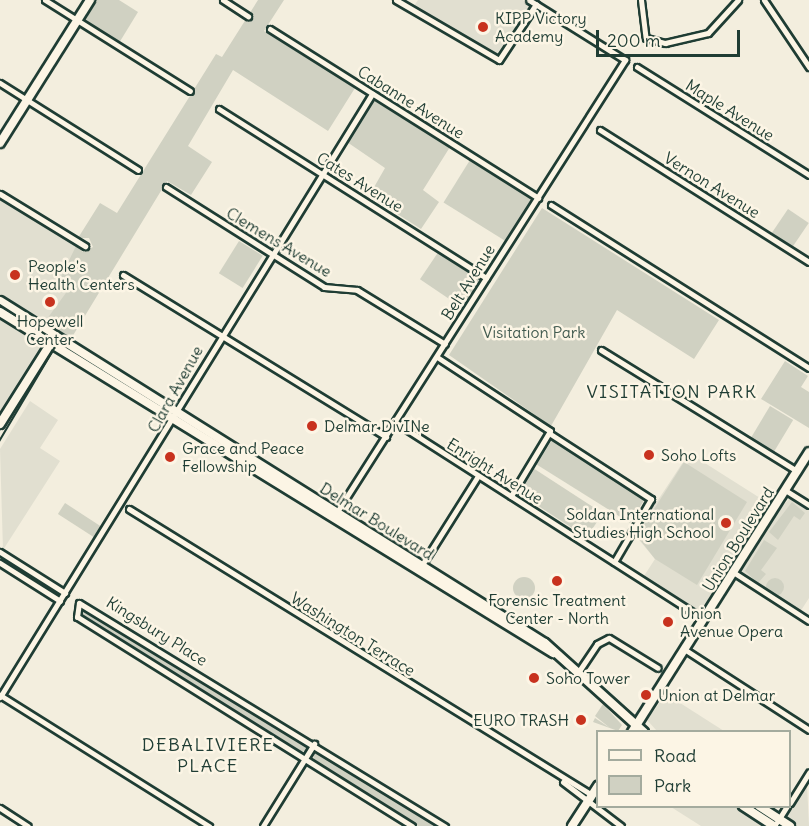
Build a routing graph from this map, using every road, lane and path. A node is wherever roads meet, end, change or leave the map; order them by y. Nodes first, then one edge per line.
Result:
1 (45, 0) edge
2 (90, 0) edge
3 (224, 0) edge
4 (396, 0) edge
5 (529, 0) edge
6 (641, 0) edge
7 (738, 0) edge
8 (764, 0) edge
9 (536, 4) junction
10 (248, 16) dead end
11 (77, 20) junction
12 (270, 29) dead end
13 (637, 67) dead end
14 (809, 67) edge
15 (0, 83) edge
16 (190, 91) dead end
17 (372, 94) junction
18 (27, 100) junction
19 (219, 109) dead end
20 (600, 130) dead end
21 (0, 143) edge
22 (138, 170) dead end
23 (322, 174) junction
24 (809, 175) edge
25 (166, 187) dead end
26 (0, 194) edge
27 (538, 198) junction
28 (551, 205) dead end
29 (85, 246) dead end
30 (273, 255) junction
31 (809, 262) edge
32 (123, 275) dead end
33 (486, 278) junction
34 (0, 301) edge
35 (0, 312) edge
36 (222, 334) junction
37 (54, 339) junction
38 (445, 344) junction
39 (602, 350) dead end
40 (437, 357) junction
41 (809, 368) edge
42 (175, 415) junction
43 (395, 422) junction
44 (0, 424) edge
45 (553, 435) junction
46 (386, 437) junction
47 (809, 452) edge
48 (797, 471) junction
49 (478, 476) junction
50 (785, 490) junction
51 (511, 496) junction
52 (809, 505) edge
53 (129, 509) dead end
54 (335, 515) junction
55 (0, 552) edge
56 (614, 562) junction
57 (0, 563) edge
58 (420, 569) junction
59 (733, 572) junction
60 (65, 593) junction
61 (60, 601) junction
62 (703, 619) junction
63 (809, 621) edge
64 (684, 650) junction
65 (658, 668) dead end
66 (579, 671) junction
67 (0, 696) edge
68 (634, 728) edge
69 (809, 730) edge
70 (314, 744) junction
71 (305, 759) junction
72 (809, 772) edge
73 (563, 782) junction
74 (596, 788) edge
75 (592, 795) junction
76 (791, 800) edge
77 (586, 803) junction
78 (0, 808) edge
79 (745, 808) edge
80 (760, 808) edge
81 (786, 808) edge
82 (776, 824) edge
83 (28, 826) edge
84 (209, 826) edge
85 (263, 826) edge
86 (412, 826) edge
87 (445, 826) edge
88 (572, 826) edge
89 (621, 826) edge
90 (790, 826) edge

1 - 11 street
2 - 11 main road
3 - 10 street
4 - 9 street
5 - 9 street
6 - 7 street
8 - 14 street
9 - 27 street, Belt Avenue
11 - 16 street
11 - 18 main road
12 - 17 street, Cabanne Avenue
13 - 24 street, Maple Avenue
15 - 18 street
17 - 23 street, Clara Avenue
17 - 27 street, Cabanne Avenue
18 - 21 main road
18 - 22 street
19 - 23 street, Cates Avenue
20 - 31 street, Vernon Avenue
23 - 30 street, Clara Avenue
23 - 33 street, Cates Avenue
25 - 30 street, Clemens Avenue
26 - 29 street
27 - 33 street, Belt Avenue
28 - 41 street
30 - 36 street, Clara Avenue
30 - 38 street, Clemens Avenue
32 - 36 street
33 - 38 street, Belt Avenue
34 - 37 main road, Delmar Boulevard
35 - 37 main road, Delmar Boulevard
36 - 42 street, Clara Avenue
36 - 46 street
37 - 42 main road, Delmar Boulevard
37 - 44 main road
38 - 40 street, Belt Avenue
39 - 48 street
40 - 43 street, Belt Avenue
40 - 45 street
42 - 54 main road, Delmar Boulevard
42 - 60 street, Clara Avenue
43 - 46 street, Belt Avenue
43 - 49 street, Enright Avenue
45 - 51 street
45 - 56 street
46 - 54 street, Belt Avenue
47 - 48 main road, Union Boulevard
48 - 50 main road, Union Boulevard
49 - 51 street, Enright Avenue
49 - 58 street
50 - 52 street
50 - 59 main road, Union Boulevard
51 - 56 street, Enright Avenue
53 - 73 street, Washington Terrace
54 - 58 main road, Delmar Boulevard
55 - 60 street
56 - 62 street, Enright Avenue
57 - 61 street
58 - 66 main road, Delmar Boulevard
59 - 62 main road, Union Boulevard
59 - 63 street
60 - 61 street, Clara Avenue
61 - 67 street, Clara Avenue
62 - 64 main road, Union Boulevard
64 - 68 main road, Union Boulevard
64 - 69 street
65 - 66 street
66 - 68 main road, Delmar Boulevard
67 - 84 street
70 - 71 street
70 - 71 street, Kingsbury Place
70 - 87 street, Kingsbury Place
71 - 85 street
71 - 86 street, Kingsbury Place
72 - 76 street
73 - 75 street
73 - 77 street
74 - 75 main road
75 - 77 main road
77 - 88 main road
77 - 89 street
78 - 83 street
79 - 82 main road
80 - 82 main road
81 - 82 street
82 - 90 main road

